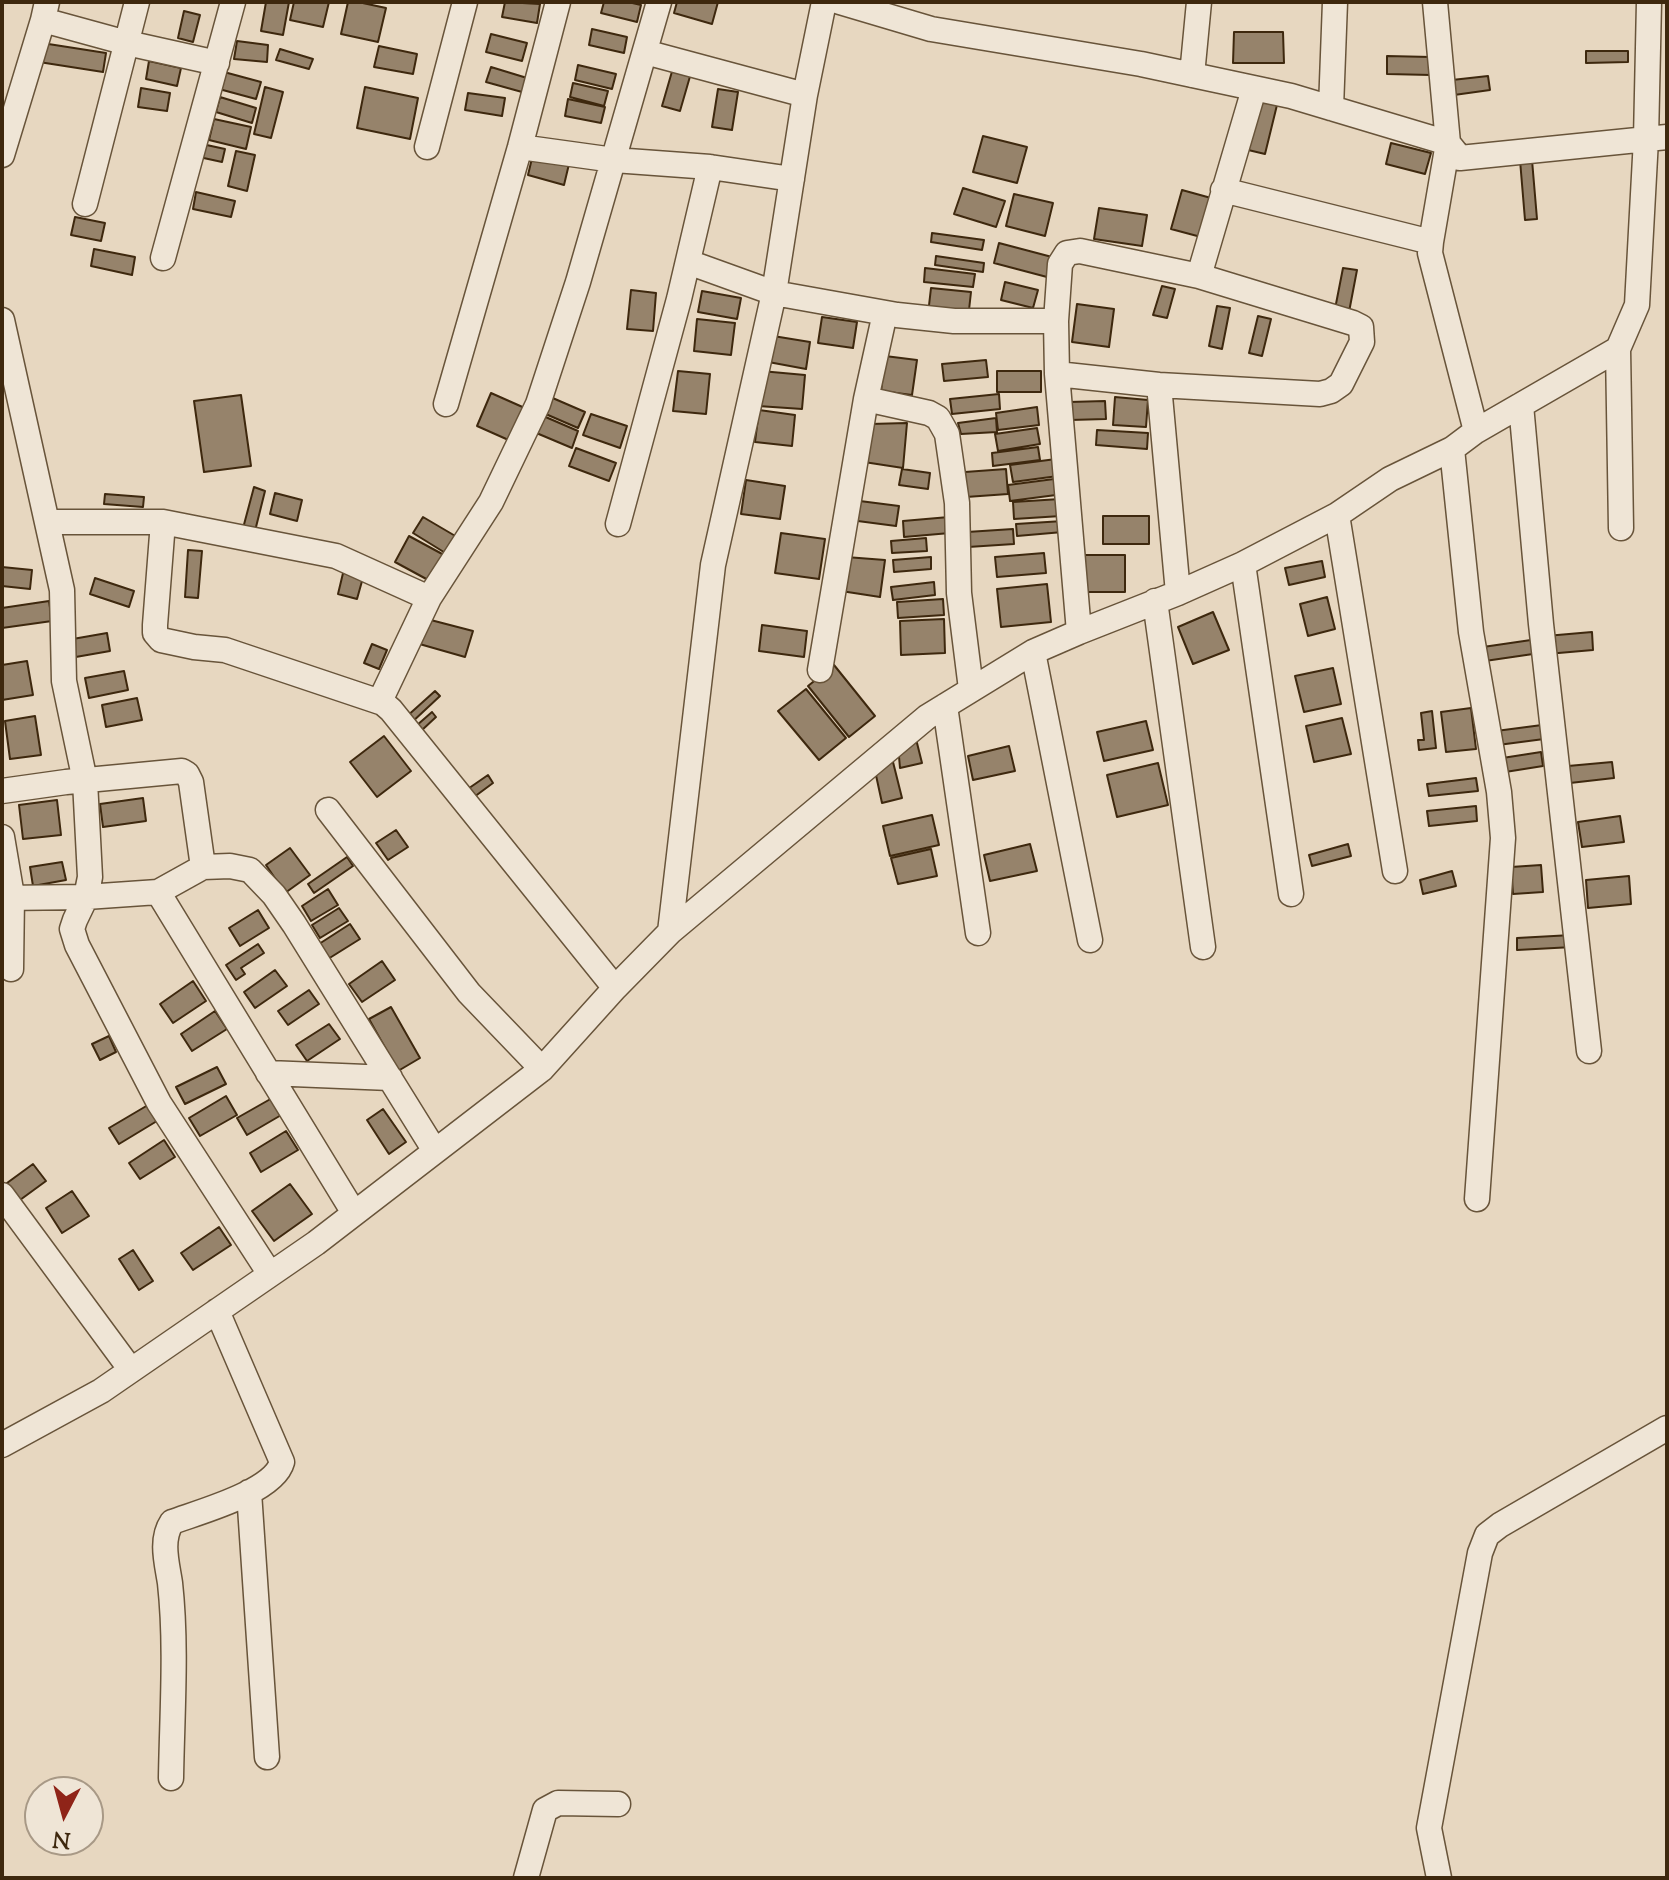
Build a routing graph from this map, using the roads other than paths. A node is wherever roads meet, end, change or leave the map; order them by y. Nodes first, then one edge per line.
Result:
1 (137, 2) edge
2 (233, 2) edge
3 (465, 2) edge
4 (558, 2) edge
5 (659, 2) edge
6 (824, 2) edge
7 (840, 2) edge
8 (1199, 2) edge
9 (1335, 2) edge
10 (1435, 2) edge
11 (1649, 2) edge
12 (45, 11) edge
13 (127, 43) junction
14 (645, 52) junction
15 (217, 63) junction
16 (1192, 75) junction
17 (1254, 89) junction
18 (805, 95) junction
19 (1331, 108) junction
20 (1657, 138) edge
21 (1448, 143) junction
22 (427, 147) dead end
23 (520, 147) junction
24 (2, 155) edge
25 (614, 160) junction
26 (710, 167) junction
27 (792, 179) junction
28 (1223, 190) junction
29 (85, 204) dead end
30 (1431, 242) junction
31 (163, 258) dead end
32 (688, 262) junction
33 (1199, 276) junction
34 (774, 293) junction
35 (885, 313) junction
36 (2, 320) edge
37 (1056, 321) junction
38 (1618, 349) junction
39 (1057, 374) junction
40 (1159, 385) junction
41 (866, 399) junction
42 (446, 404) dead end
43 (1521, 405) junction
44 (1476, 431) junction
45 (1452, 449) junction
46 (1337, 515) junction
47 (47, 522) junction
48 (163, 522) junction
49 (618, 524) dead end
50 (1621, 528) dead end
51 (1243, 564) junction
52 (1166, 597) junction
53 (429, 598) junction
54 (1079, 632) junction
55 (1033, 652) junction
56 (820, 670) dead end
57 (971, 689) junction
58 (380, 701) junction
59 (945, 706) junction
60 (85, 781) junction
61 (2, 791) edge
62 (328, 810) dead end
63 (2, 837) edge
64 (203, 867) junction
65 (1395, 871) dead end
66 (158, 892) junction
67 (1291, 894) dead end
68 (7, 897) edge
69 (86, 897) junction
70 (670, 932) junction
71 (978, 933) dead end
72 (1090, 940) dead end
73 (1203, 947) dead end
74 (11, 969) dead end
75 (615, 988) junction
76 (1589, 1051) dead end
77 (542, 1069) junction
78 (268, 1073) junction
79 (390, 1078) junction
80 (435, 1151) junction
81 (2, 1195) edge
82 (1477, 1199) dead end
83 (354, 1213) junction
84 (270, 1274) junction
85 (217, 1311) junction
86 (131, 1370) junction
87 (1667, 1428) edge
88 (2, 1445) edge
89 (249, 1492) junction
90 (267, 1757) dead end
91 (171, 1778) dead end
92 (618, 1804) dead end
93 (526, 1878) edge
94 (1439, 1878) edge

1 - 13 street
2 - 15 street
3 - 22 street
4 - 23 street
5 - 14 street
6 - 18 street
7 - 16 street
8 - 16 street
9 - 19 street
10 - 21 street
11 - 20 street
12 - 13 street
12 - 24 street
13 - 15 street
13 - 29 street
14 - 18 street
14 - 25 street
15 - 31 street
16 - 17 street
17 - 19 street
17 - 28 street
18 - 27 street
19 - 21 street
20 - 21 street
20 - 38 street
21 - 30 street
23 - 25 street
23 - 42 street
25 - 26 street
25 - 53 street
26 - 27 street
26 - 32 street
27 - 34 street
28 - 30 street
28 - 33 street
30 - 44 street
32 - 34 street
32 - 49 street
33 - 37 street
33 - 40 street
34 - 35 street
34 - 70 street
35 - 37 street
35 - 41 street
36 - 47 street
37 - 39 street
38 - 43 street
38 - 50 street
39 - 40 street
39 - 54 street
40 - 52 street
41 - 56 street
41 - 57 street
43 - 44 street
43 - 76 street
44 - 45 street
45 - 46 street
45 - 82 street
46 - 51 street
46 - 65 street
47 - 48 street
47 - 60 street
48 - 53 street
48 - 58 street
51 - 52 street
51 - 67 street
52 - 54 street
52 - 73 street
53 - 58 street
54 - 55 street
55 - 57 street
55 - 72 street
57 - 59 street
58 - 75 street
59 - 70 street
59 - 71 street
60 - 61 street
60 - 64 street
60 - 69 street
62 - 77 street
63 - 68 street
64 - 66 street
64 - 79 street
66 - 69 street
66 - 78 street
68 - 69 street
68 - 74 street
69 - 84 street
70 - 75 street
75 - 77 street
77 - 80 street
78 - 79 street
78 - 83 street
79 - 80 street
80 - 83 street
81 - 86 street
83 - 84 street
84 - 85 street
85 - 86 street
85 - 89 street
86 - 88 street
87 - 94 street
89 - 90 street
89 - 91 street
92 - 93 street

